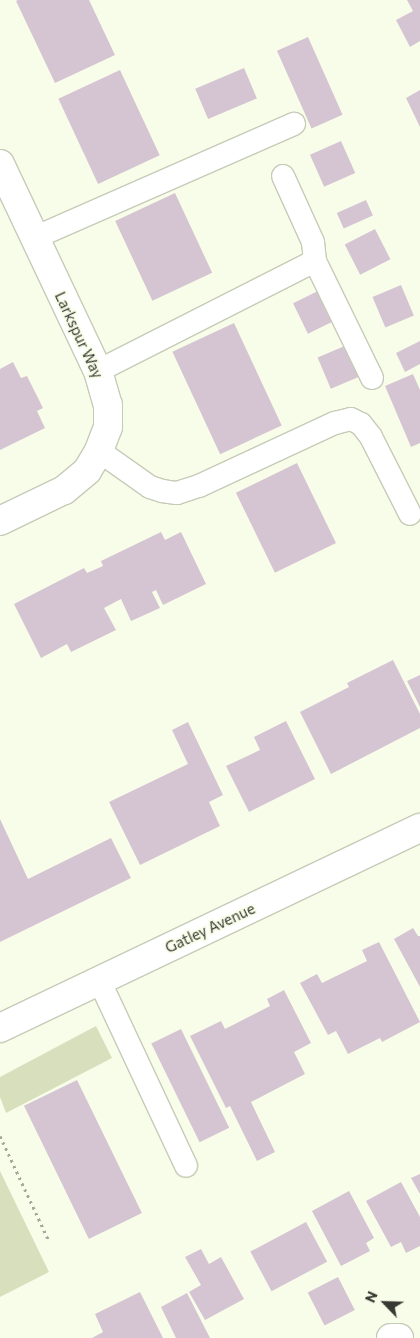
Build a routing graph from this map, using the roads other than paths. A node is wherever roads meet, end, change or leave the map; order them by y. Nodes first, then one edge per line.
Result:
1 (294, 124) dead end
2 (0, 164) edge
3 (283, 176) dead end
4 (34, 238) junction
5 (315, 261) junction
6 (98, 371) junction
7 (372, 378) dead end
8 (99, 451) junction
9 (410, 514) dead end
10 (0, 521) edge
11 (420, 828) edge
12 (99, 980) junction
13 (0, 1028) edge
14 (186, 1166) dead end
15 (391, 1338) edge
16 (400, 1338) edge

1 - 4 lane
2 - 4 street, Larkspur Way
3 - 5 lane
4 - 6 street, Larkspur Way
5 - 6 lane
5 - 7 lane
6 - 8 street, Larkspur Way
8 - 9 lane
8 - 10 street, Larkspur Way
11 - 12 street, Gatley Avenue
12 - 13 street, Gatley Avenue
12 - 14 lane
15 - 16 street

